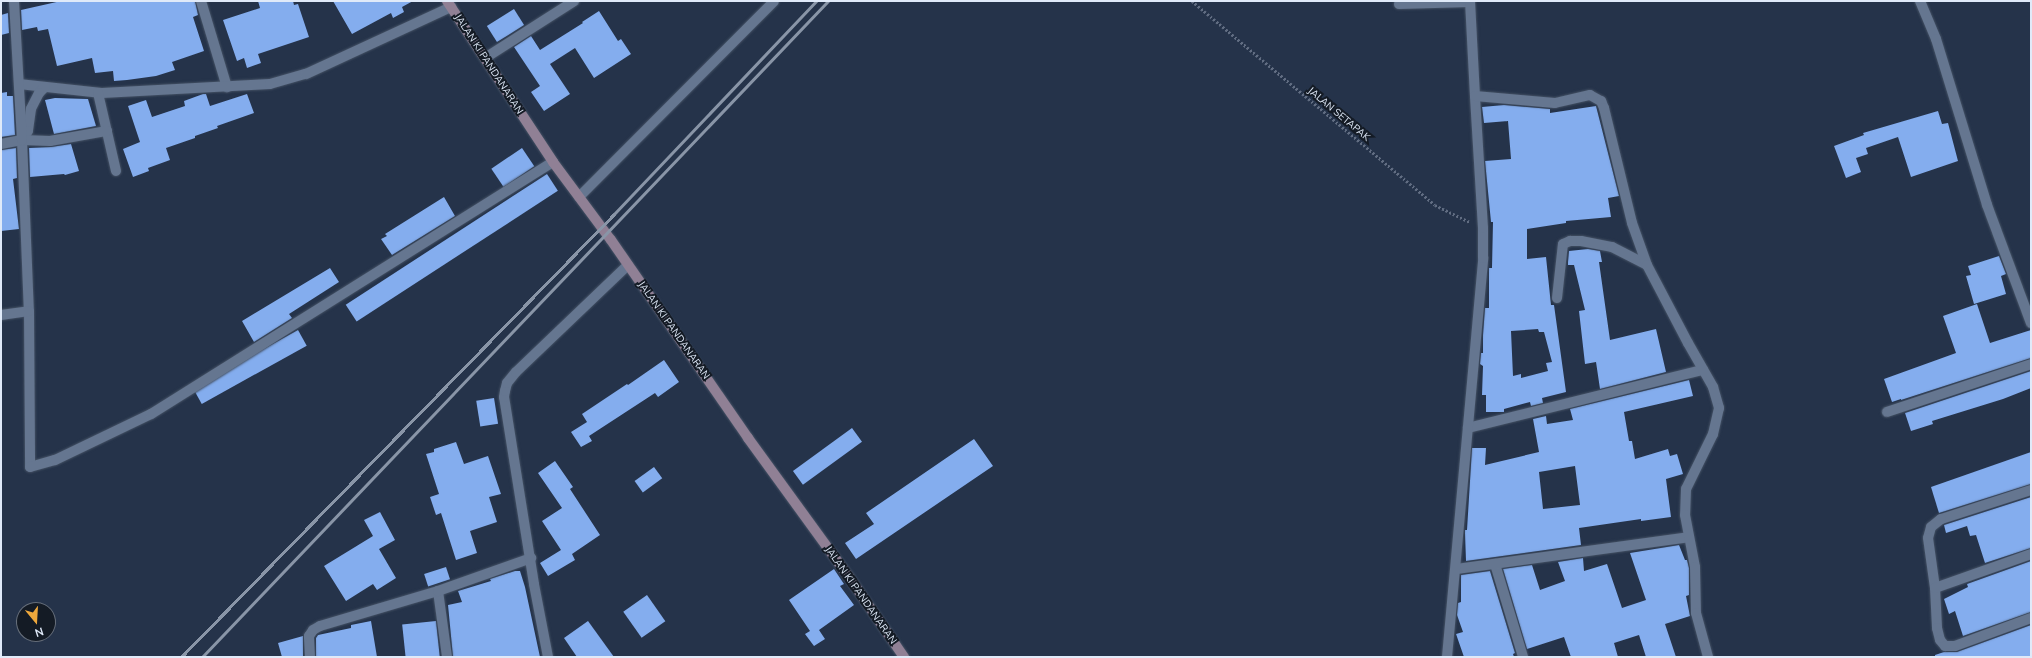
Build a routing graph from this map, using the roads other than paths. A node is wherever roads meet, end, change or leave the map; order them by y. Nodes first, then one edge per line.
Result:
1 (14, 1) edge
2 (201, 1) edge
3 (574, 1) edge
4 (774, 1) edge
5 (1470, 1) edge
6 (1920, 1) edge
7 (449, 4) edge
8 (1399, 4) dead end
9 (485, 58) junction
10 (20, 84) junction
11 (45, 87) junction
12 (227, 87) junction
13 (98, 93) junction
14 (1475, 96) junction
15 (107, 131) junction
16 (22, 140) junction
17 (1, 144) edge
18 (553, 162) junction
19 (116, 171) dead end
20 (579, 197) junction
21 (628, 265) junction
22 (1647, 265) junction
23 (1557, 298) dead end
24 (29, 311) junction
25 (1, 315) edge
26 (2031, 323) edge
27 (2031, 364) edge
28 (1703, 370) junction
29 (1887, 412) dead end
30 (1468, 428) junction
31 (2031, 490) edge
32 (1689, 537) junction
33 (2031, 554) edge
34 (531, 558) junction
35 (1495, 564) junction
36 (1456, 569) junction
37 (1935, 588) junction
38 (438, 591) junction
39 (2031, 618) edge
40 (310, 657) edge
41 (447, 657) edge
42 (548, 657) edge
43 (904, 657) edge
44 (1446, 657) edge
45 (1523, 657) edge
46 (1708, 657) edge

1 - 10 street
2 - 12 street
3 - 9 street
4 - 20 street
5 - 8 street
5 - 14 street
6 - 26 street
7 - 9 main road, JALAN KI PANDANARAN
7 - 12 street
9 - 18 main road, JALAN KI PANDANARAN
10 - 11 street
10 - 16 street
11 - 13 street
11 - 16 street
12 - 13 street
13 - 15 street
14 - 22 street
14 - 30 street
15 - 16 street
15 - 19 street
16 - 17 street
16 - 24 street
18 - 20 main road, JALAN KI PANDANARAN
18 - 24 street
20 - 21 main road, JALAN KI PANDANARAN
21 - 34 street
21 - 43 main road, JALAN KI PANDANARAN
22 - 23 street
22 - 28 street
24 - 25 street
27 - 29 street
28 - 30 street
28 - 32 street
30 - 36 street
31 - 37 street
32 - 35 street
32 - 46 street
33 - 37 street
34 - 38 street
34 - 42 street
35 - 36 street
35 - 45 street
36 - 44 street
37 - 39 street
38 - 40 street
38 - 41 street

